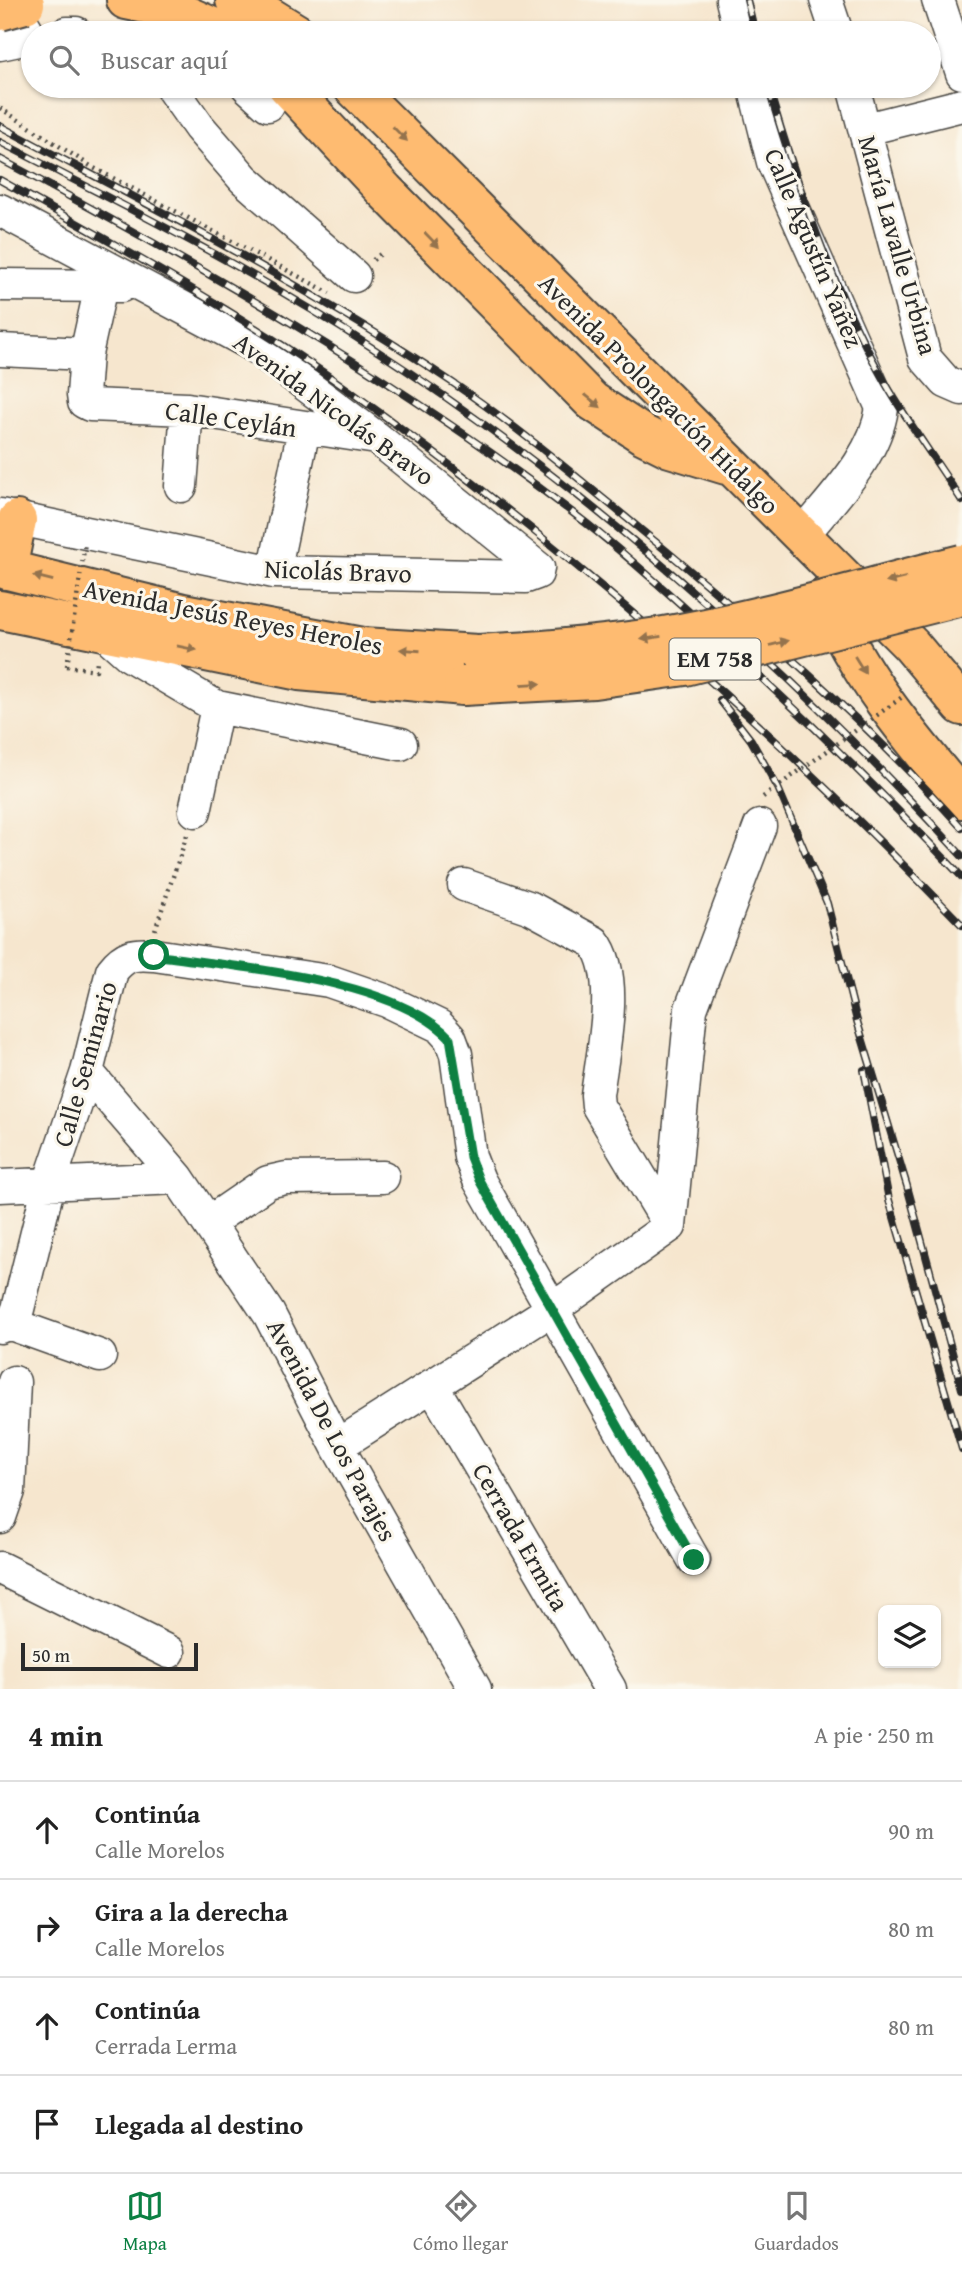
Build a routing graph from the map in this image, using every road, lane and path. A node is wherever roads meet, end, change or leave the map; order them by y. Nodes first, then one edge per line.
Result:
1 (127, 0) edge
2 (235, 0) edge
3 (732, 0) edge
4 (826, 0) edge
5 (938, 0) edge
6 (24, 15) edge
7 (199, 21) edge
8 (277, 21) edge
9 (737, 21) edge
10 (832, 21) edge
11 (0, 44) edge
12 (962, 74) edge
13 (178, 98) edge
14 (274, 98) edge
15 (364, 98) edge
16 (757, 98) edge
17 (857, 98) edge
18 (962, 105) edge
19 (0, 108) edge
20 (866, 129) junction
21 (0, 209) edge
22 (383, 252) dead end
23 (354, 276) junction
24 (0, 285) edge
25 (100, 286) junction
26 (144, 286) junction
27 (0, 350) edge
28 (86, 354) junction
29 (962, 389) edge
30 (187, 409) junction
31 (304, 429) junction
32 (378, 439) junction
33 (728, 465) junction
34 (181, 486) dead end
35 (9, 518) edge
36 (802, 536) junction
37 (85, 543) dead end
38 (962, 564) edge
39 (4, 569) edge
40 (274, 572) junction
41 (537, 573) joint
42 (962, 596) edge
43 (0, 610) edge
44 (102, 631) junction
45 (96, 670) dead end
46 (470, 670) junction
47 (905, 695) dead end
48 (962, 706) edge
49 (217, 707) junction
50 (401, 744) dead end
51 (962, 799) edge
52 (195, 811) joint
53 (761, 811) joint
54 (464, 886) dead end
55 (139, 954) junction
56 (87, 1072) junction
57 (383, 1177) dead end
58 (178, 1178) junction
59 (49, 1184) junction
60 (0, 1186) edge
61 (208, 1223) junction
62 (670, 1226) junction
63 (554, 1308) junction
64 (4, 1325) edge
65 (100, 1356) dead end
66 (14, 1382) dead end
67 (432, 1385) junction
68 (337, 1446) junction
69 (0, 1517) edge
70 (694, 1560) dead end
71 (0, 1568) edge
72 (169, 1652) dead end
73 (475, 1689) edge
74 (610, 1689) edge

1 - 7 highway
2 - 8 highway
3 - 9 street
4 - 10 street
5 - 12 street
6 - 11 street
13 - 23 street
14 -> 33 highway
15 -> 33 highway, Avenida Prolongación Hidalgo
16 - 36 street, Calle Agustín Yañez
17 - 20 street, María Lavalle Urbina
18 - 20 street
19 - 23 path
20 - 29 street, María Lavalle Urbina
21 - 26 street, Avenida Nicolás Bravo
22 - 23 path
24 - 25 street
25 - 26 street
25 - 28 street
26 - 32 street, Avenida Nicolás Bravo
27 - 28 street
28 - 30 street, Calle Ceylán
30 - 31 street, Calle Ceylán
30 - 34 street
31 - 32 street, Calle Ceylán
31 - 40 street
32 - 41 street, Avenida Nicolás Bravo
33 - 36 highway, Avenida Prolongación Hidalgo
35 - 39 highway
35 - 40 street, Nicolás Bravo
36 - 48 highway, Avenida Prolongación Hidalgo
36 -> 51 highway
37 - 45 path, bridge
38 -> 46 highway, Avenida Jesús Reyes Heroles / EM 758, bridge
46 -> 39 highway, Avenida Jesús Reyes Heroles / EM 758
40 - 41 street, Nicolás Bravo
46 -> 42 highway, Avenida Jesús Reyes Heroles / EM 758, bridge
43 - 44 highway, Avenida Jesús Reyes Heroles / EM 758
44 -> 46 highway, Avenida Jesús Reyes Heroles / EM 758
44 - 49 street
47 - 53 path, bridge
49 - 50 street
49 - 52 street
52 - 55 path
53 - 62 street
54 - 62 street
55 - 56 street, Calle Seminario
55 - 63 street
56 - 58 street
56 - 59 street, Calle Seminario
57 - 61 street
58 - 59 street, Calle Seminario
58 - 61 street, Avenida De Los Parajes
59 - 60 street, Calle Seminario
59 - 64 street
61 - 68 street, Avenida De Los Parajes
62 - 63 street
63 - 67 street
63 - 70 street
64 - 65 street
66 - 69 street
67 - 68 street
67 - 74 street, Cerrada Ermita
68 - 73 street, Avenida De Los Parajes
71 - 72 street

